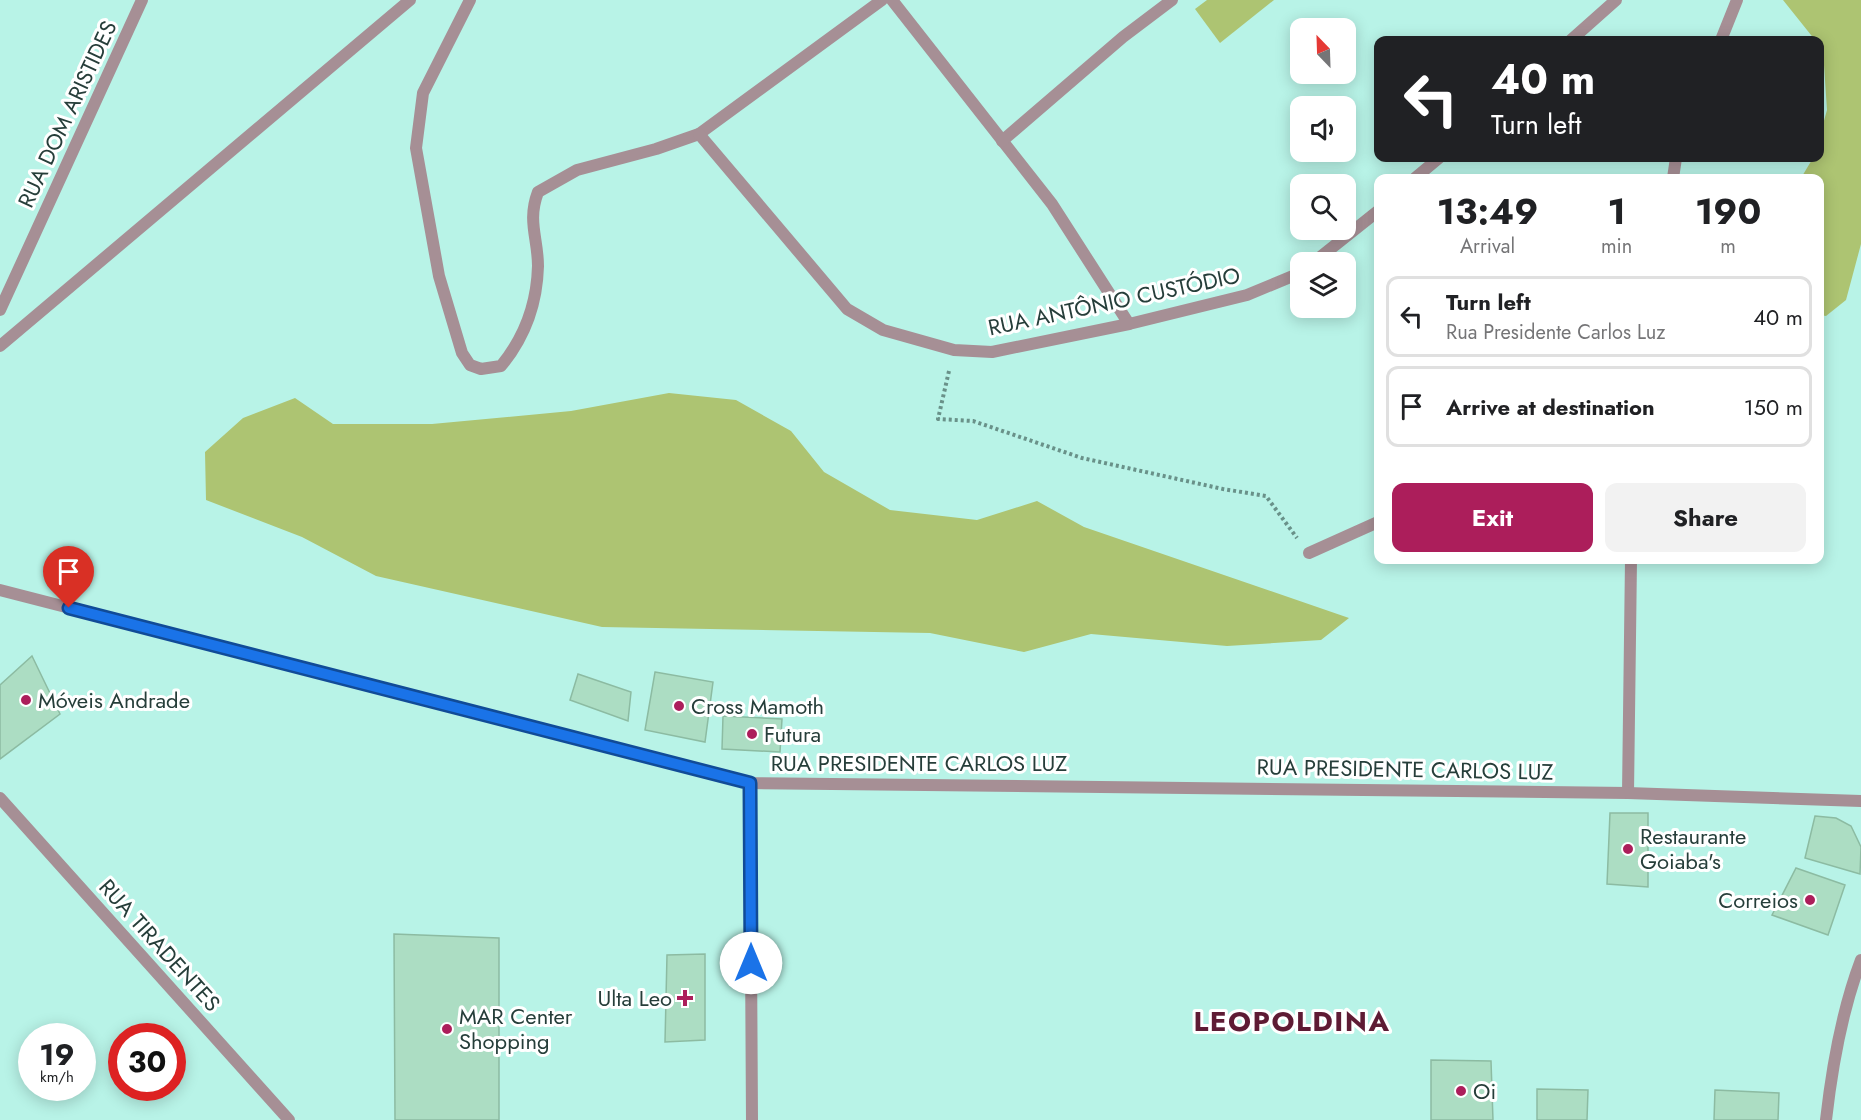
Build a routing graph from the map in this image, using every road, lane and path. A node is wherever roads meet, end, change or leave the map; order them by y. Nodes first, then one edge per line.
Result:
1 (142, 0) edge
2 (410, 0) edge
3 (471, 0) edge
4 (882, 0) edge
5 (892, 0) edge
6 (1172, 0) edge
7 (1616, 0) edge
8 (1737, 0) edge
9 (1576, 36) edge
10 (1723, 36) edge
11 (699, 134) junction
12 (1002, 141) junction
13 (1434, 162) edge
14 (1420, 174) edge
15 (1374, 214) edge
16 (1327, 252) edge
17 (1290, 277) edge
18 (0, 310) edge
19 (1129, 324) junction
20 (2, 342) edge
21 (954, 350) junction
22 (1374, 524) edge
23 (1309, 553) joint
24 (1631, 564) edge
25 (0, 590) edge
26 (750, 783) junction
27 (1628, 794) junction
28 (0, 798) edge
29 (1861, 801) edge
30 (1861, 960) edge
31 (289, 1120) edge
32 (752, 1120) edge
33 (1826, 1120) edge

1 - 18 street, RUA DOM ARISTIDES
2 - 20 street
3 - 11 street
4 - 11 street
5 - 12 street
6 - 12 street
7 - 9 street
8 - 10 street
11 - 21 street, RUA ANTÔNIO CUSTÓDIO
12 - 19 street
13 - 14 street
15 - 16 street
17 - 19 street, RUA ANTÔNIO CUSTÓDIO
19 - 21 street, RUA ANTÔNIO CUSTÓDIO
21 - 23 path
22 - 23 street
24 - 27 street
25 - 26 street, RUA PRESIDENTE CARLOS LUZ
26 - 27 street, RUA PRESIDENTE CARLOS LUZ
26 - 32 street
27 - 29 street, RUA PRESIDENTE CARLOS LUZ
28 - 31 street, RUA TIRADENTES
30 - 33 street

